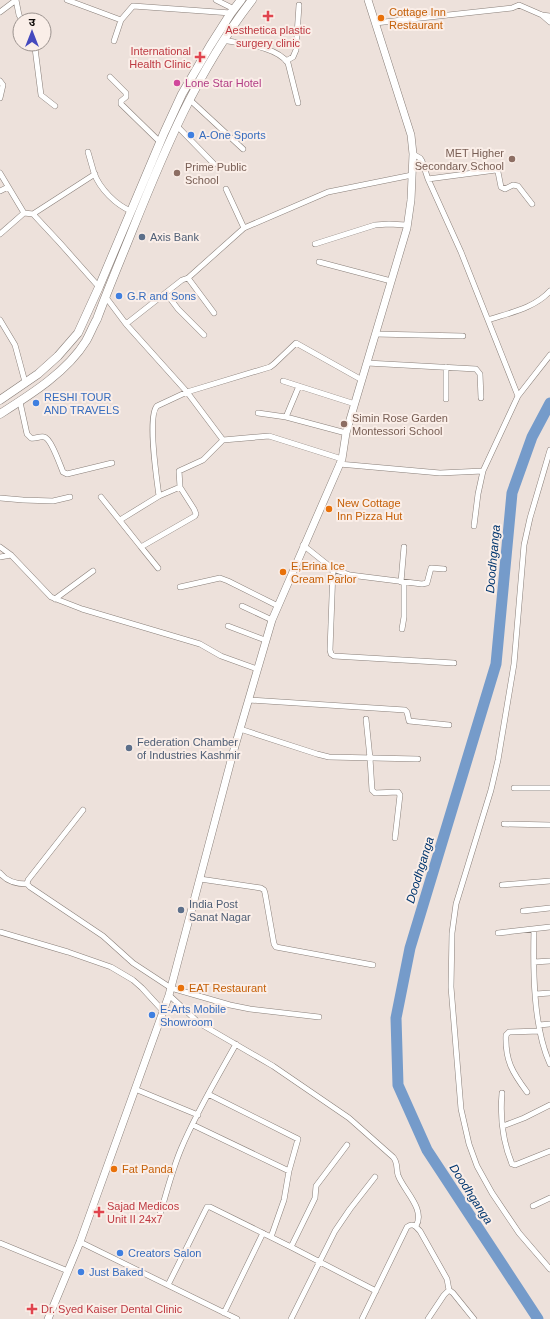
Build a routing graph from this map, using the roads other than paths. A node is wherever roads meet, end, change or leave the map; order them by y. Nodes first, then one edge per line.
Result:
1 (16, 0) edge
2 (67, 0) edge
3 (216, 0) edge
4 (241, 0) edge
5 (252, 0) edge
6 (368, 0) edge
7 (514, 0) edge
8 (299, 5) dead end
9 (519, 5) junction
10 (232, 11) junction
11 (0, 12) edge
12 (19, 12) edge
13 (542, 14) junction
14 (550, 16) edge
15 (121, 20) junction
16 (550, 22) edge
17 (375, 23) junction
18 (223, 40) junction
19 (114, 41) dead end
20 (35, 52) edge
21 (286, 61) junction
22 (110, 78) dead end
23 (0, 81) edge
24 (0, 98) edge
25 (189, 99) junction
26 (298, 103) dead end
27 (55, 106) dead end
28 (177, 126) junction
29 (160, 142) junction
30 (243, 149) dead end
31 (88, 152) dead end
32 (413, 154) junction
33 (214, 164) dead end
34 (0, 173) edge
35 (95, 174) junction
36 (412, 175) junction
37 (428, 179) junction
38 (8, 187) junction
39 (226, 189) dead end
40 (0, 191) edge
41 (532, 204) dead end
42 (131, 211) junction
43 (24, 213) junction
44 (33, 214) junction
45 (406, 225) junction
46 (244, 228) junction
47 (0, 234) edge
48 (315, 244) dead end
49 (319, 262) dead end
50 (188, 278) junction
51 (391, 281) junction
52 (99, 287) junction
53 (550, 291) edge
54 (166, 293) junction
55 (105, 296) junction
56 (214, 313) dead end
57 (0, 320) edge
58 (488, 320) junction
59 (126, 324) junction
60 (375, 334) junction
61 (204, 335) dead end
62 (463, 336) dead end
63 (550, 354) edge
64 (367, 363) junction
65 (446, 367) junction
66 (362, 380) junction
67 (283, 381) dead end
68 (25, 382) junction
69 (299, 386) junction
70 (187, 392) junction
71 (518, 396) junction
72 (481, 398) dead end
73 (446, 399) dead end
74 (0, 400) edge
75 (20, 402) junction
76 (355, 404) junction
77 (258, 413) dead end
78 (0, 414) edge
79 (286, 417) junction
80 (346, 433) junction
81 (223, 440) junction
82 (550, 450) edge
83 (340, 461) junction
84 (112, 463) dead end
85 (483, 471) junction
86 (180, 487) junction
87 (159, 496) junction
88 (70, 497) dead end
89 (101, 497) dead end
90 (0, 498) edge
91 (120, 520) junction
92 (474, 526) dead end
93 (303, 545) junction
94 (141, 546) junction
95 (0, 547) edge
96 (404, 547) dead end
97 (11, 555) junction
98 (0, 557) edge
99 (158, 568) dead end
100 (333, 569) junction
101 (444, 569) dead end
102 (93, 571) dead end
103 (402, 583) junction
104 (180, 587) dead end
105 (55, 599) junction
106 (242, 606) dead end
107 (278, 606) junction
108 (272, 620) junction
109 (228, 626) dead end
110 (402, 629) dead end
111 (265, 640) junction
112 (454, 663) dead end
113 (257, 669) junction
114 (248, 700) junction
115 (366, 719) dead end
116 (449, 725) dead end
117 (240, 729) junction
118 (370, 758) junction
119 (418, 759) dead end
120 (514, 788) dead end
121 (550, 788) edge
122 (83, 810) dead end
123 (504, 824) dead end
124 (550, 825) edge
125 (395, 838) dead end
126 (0, 873) edge
127 (200, 879) junction
128 (550, 881) edge
129 (27, 884) junction
130 (502, 885) dead end
131 (550, 908) edge
132 (522, 911) dead end
133 (550, 927) edge
134 (534, 929) junction
135 (0, 932) edge
136 (498, 933) dead end
137 (550, 961) edge
138 (534, 962) junction
139 (373, 965) dead end
140 (170, 991) junction
141 (550, 993) edge
142 (536, 994) junction
143 (164, 1012) junction
144 (318, 1017) dead end
145 (550, 1024) edge
146 (539, 1025) junction
147 (540, 1031) junction
148 (236, 1044) junction
149 (550, 1064) edge
150 (135, 1089) junction
151 (527, 1092) dead end
152 (502, 1093) dead end
153 (208, 1094) junction
154 (550, 1105) edge
155 (198, 1115) junction
156 (193, 1125) junction
157 (503, 1126) junction
158 (347, 1145) dead end
159 (550, 1150) edge
160 (289, 1171) junction
161 (375, 1177) dead end
162 (550, 1198) edge
163 (533, 1206) dead end
164 (158, 1222) dead end
165 (416, 1226) junction
166 (263, 1233) junction
167 (271, 1237) junction
168 (80, 1242) junction
169 (0, 1243) edge
170 (290, 1247) junction
171 (319, 1262) junction
172 (550, 1269) edge
173 (68, 1270) junction
174 (168, 1285) junction
175 (449, 1290) junction
176 (376, 1291) junction
177 (224, 1313) junction
178 (48, 1319) edge
179 (237, 1319) edge
180 (291, 1319) edge
181 (362, 1319) edge
182 (428, 1319) edge
183 (474, 1319) edge

1 - 11 street
1 - 12 street
2 - 15 street
3 - 10 street
4 - 10 main road
5 - 18 main road
6 - 17 main road
7 - 9 street
8 - 21 street
9 - 13 street
9 - 17 street
10 - 15 street
10 - 29 main road
13 - 14 street
13 - 16 street
15 - 19 street
17 - 32 main road
18 - 21 street
18 - 25 main road
20 - 27 street
21 - 26 street
22 - 29 street
23 - 24 street
25 - 28 main road
25 - 30 street
28 - 33 street
28 - 55 main road
29 - 42 main road
31 - 35 street
32 - 36 main road
32 - 37 street
34 - 38 street
35 - 42 street
35 - 44 street
36 - 45 main road
36 - 46 street
37 - 41 street
37 - 58 street
38 - 40 street
38 - 43 street
39 - 46 street
42 - 52 main road
43 - 44 street
43 - 47 street
44 - 52 street
45 - 48 street
45 - 51 main road
46 - 50 street
49 - 51 street
50 - 54 street
50 - 56 street
51 - 60 main road
52 - 68 main road
53 - 58 street
54 - 59 street
54 - 61 street
55 - 59 street
55 - 75 main road
57 - 68 street
58 - 71 street
59 - 70 street
60 - 62 street
60 - 64 main road
63 - 71 street
64 - 65 street
64 - 66 main road
65 - 72 street
65 - 73 street
66 - 70 street
66 - 76 main road
67 - 69 street
68 - 74 main road
69 - 76 street
69 - 79 street
70 - 81 street
70 - 87 street
71 - 85 street
75 - 78 main road
75 - 84 street
76 - 80 main road
77 - 79 street
79 - 80 street
80 - 83 main road
81 - 83 street
81 - 86 street
82 - 172 street
83 - 85 street
83 - 93 main road
85 - 92 street
86 - 87 street
86 - 94 street
87 - 91 street
88 - 90 street
89 - 91 street
91 - 94 street
93 - 100 street
93 - 107 main road
94 - 99 street
95 - 97 street
96 - 103 street
97 - 98 street
97 - 105 street
100 - 103 street
100 - 112 street
101 - 103 street
102 - 105 street
103 - 110 street
104 - 107 street
105 - 113 street
106 - 108 street
107 - 108 main road
108 - 111 main road
109 - 111 street
111 - 113 main road
113 - 114 main road
114 - 116 street
114 - 117 main road
115 - 118 street
117 - 118 street
117 - 127 main road
118 - 119 street
118 - 125 street
120 - 121 street
122 - 129 street
123 - 124 street
126 - 129 street
127 - 139 street
127 - 140 main road
128 - 130 street
129 - 140 street
131 - 132 street
133 - 134 street
134 - 136 street
134 - 138 street
135 - 143 street
137 - 138 street
138 - 142 street
140 - 143 main road
140 - 144 street
140 - 148 street
141 - 142 street
142 - 146 street
143 - 150 main road
145 - 146 street
146 - 147 street
147 - 149 street
147 - 151 street
148 - 153 street
148 - 165 street
150 - 155 street
150 - 168 main road
152 - 157 street
153 - 155 street
153 - 160 street
154 - 157 street
155 - 156 street
156 - 160 street
156 - 164 street
157 - 159 street
158 - 170 street
160 - 167 street
161 - 171 street
162 - 163 street
165 - 175 street
165 - 176 street
166 - 167 street
166 - 174 street
166 - 177 street
167 - 170 street
168 - 173 main road
168 - 174 street
169 - 173 street
170 - 171 street
171 - 176 street
171 - 180 street
173 - 178 main road
174 - 177 street
175 - 182 street
175 - 183 street
176 - 181 street
177 - 179 street

